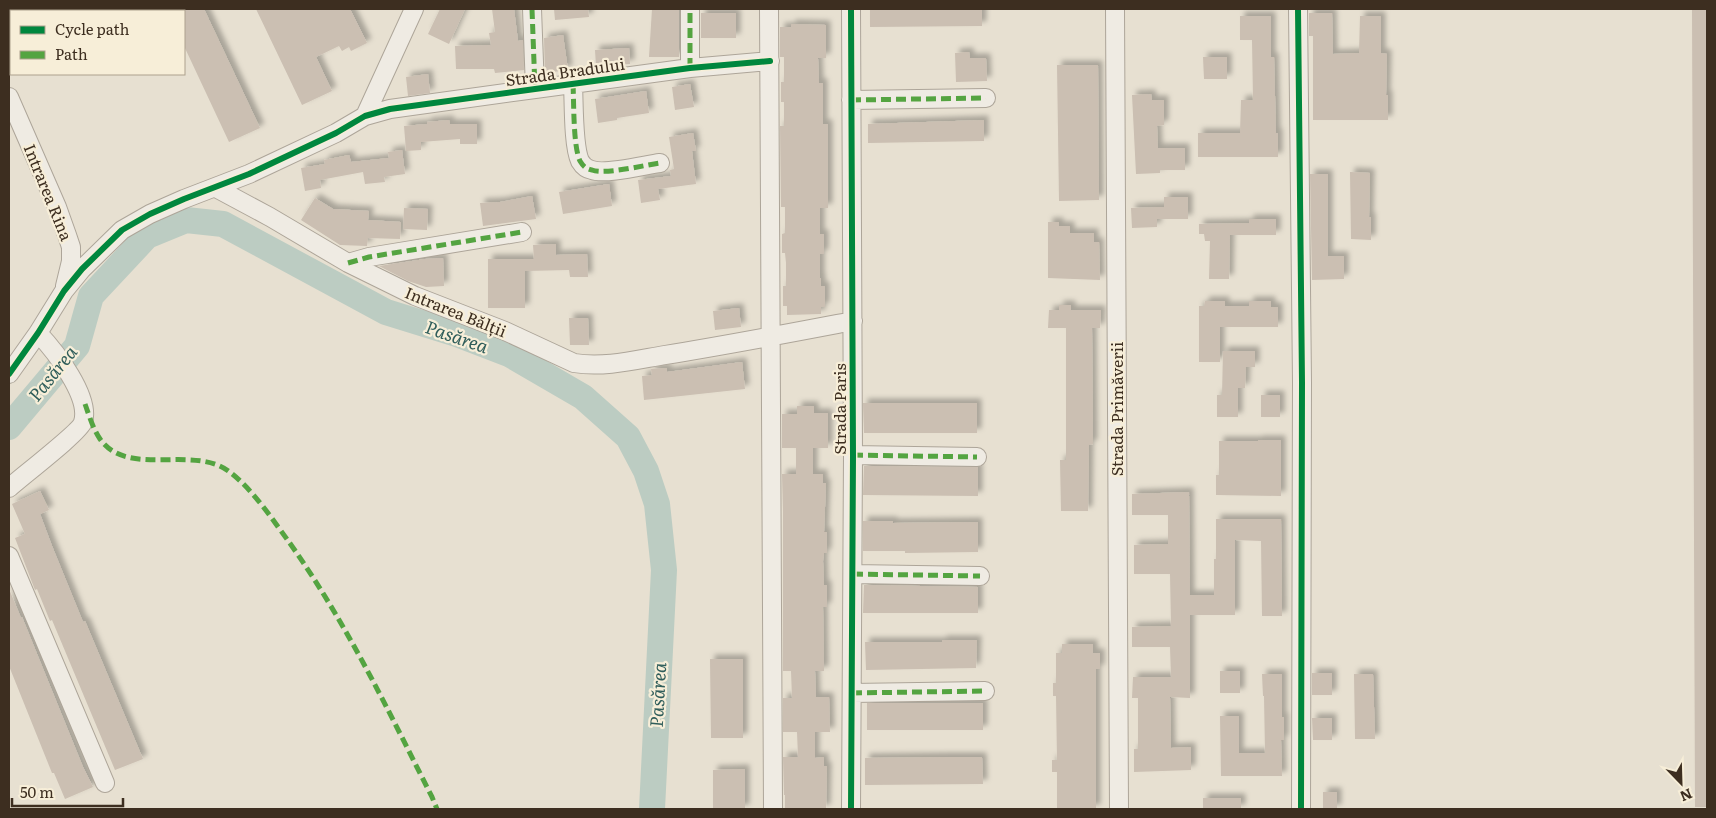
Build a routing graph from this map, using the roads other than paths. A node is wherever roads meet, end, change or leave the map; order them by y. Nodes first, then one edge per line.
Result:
1 (414, 9) edge
2 (532, 9) edge
3 (690, 9) edge
4 (769, 9) edge
5 (851, 9) edge
6 (1114, 9) edge
7 (1298, 9) edge
8 (770, 61) junction
9 (690, 68) junction
10 (573, 84) junction
11 (535, 89) junction
12 (9, 96) edge
13 (986, 98) dead end
14 (851, 100) junction
15 (366, 116) junction
16 (660, 163) dead end
17 (216, 188) junction
18 (522, 232) dead end
19 (348, 263) junction
20 (64, 291) junction
21 (852, 321) junction
22 (38, 333) junction
23 (772, 336) junction
24 (9, 374) edge
25 (853, 455) junction
26 (977, 458) dead end
27 (9, 488) edge
28 (9, 556) edge
29 (853, 574) junction
30 (980, 576) dead end
31 (985, 692) dead end
32 (852, 693) junction
33 (105, 784) dead end
34 (773, 809) edge
35 (851, 809) edge
36 (1119, 809) edge
37 (1301, 809) edge

1 - 15 street
2 - 11 street
3 - 9 street
4 - 8 street
5 - 14 street, Strada Paris
6 - 36 street, Strada Primăverii
7 - 37 street
8 - 9 street, Strada Bradului
8 - 23 street
9 - 10 street, Strada Bradului
10 - 11 street, Strada Bradului
10 - 16 street
11 - 15 street, Strada Bradului
12 - 20 street, Intrarea Rina
13 - 14 street
14 - 21 street, Strada Paris
15 - 17 street, Strada Bradului
17 - 19 street, Intrarea Bălții
17 - 20 street, Strada Bradului
18 - 19 street
19 - 23 street, Intrarea Bălții
20 - 22 street
21 - 23 street, Intrarea Bălții
21 - 25 street, Strada Paris
22 - 24 street
22 - 27 street
23 - 34 street
25 - 26 street
25 - 29 street, Strada Paris
28 - 33 street
29 - 30 street
29 - 32 street, Strada Paris
31 - 32 street
32 - 35 street, Strada Paris

